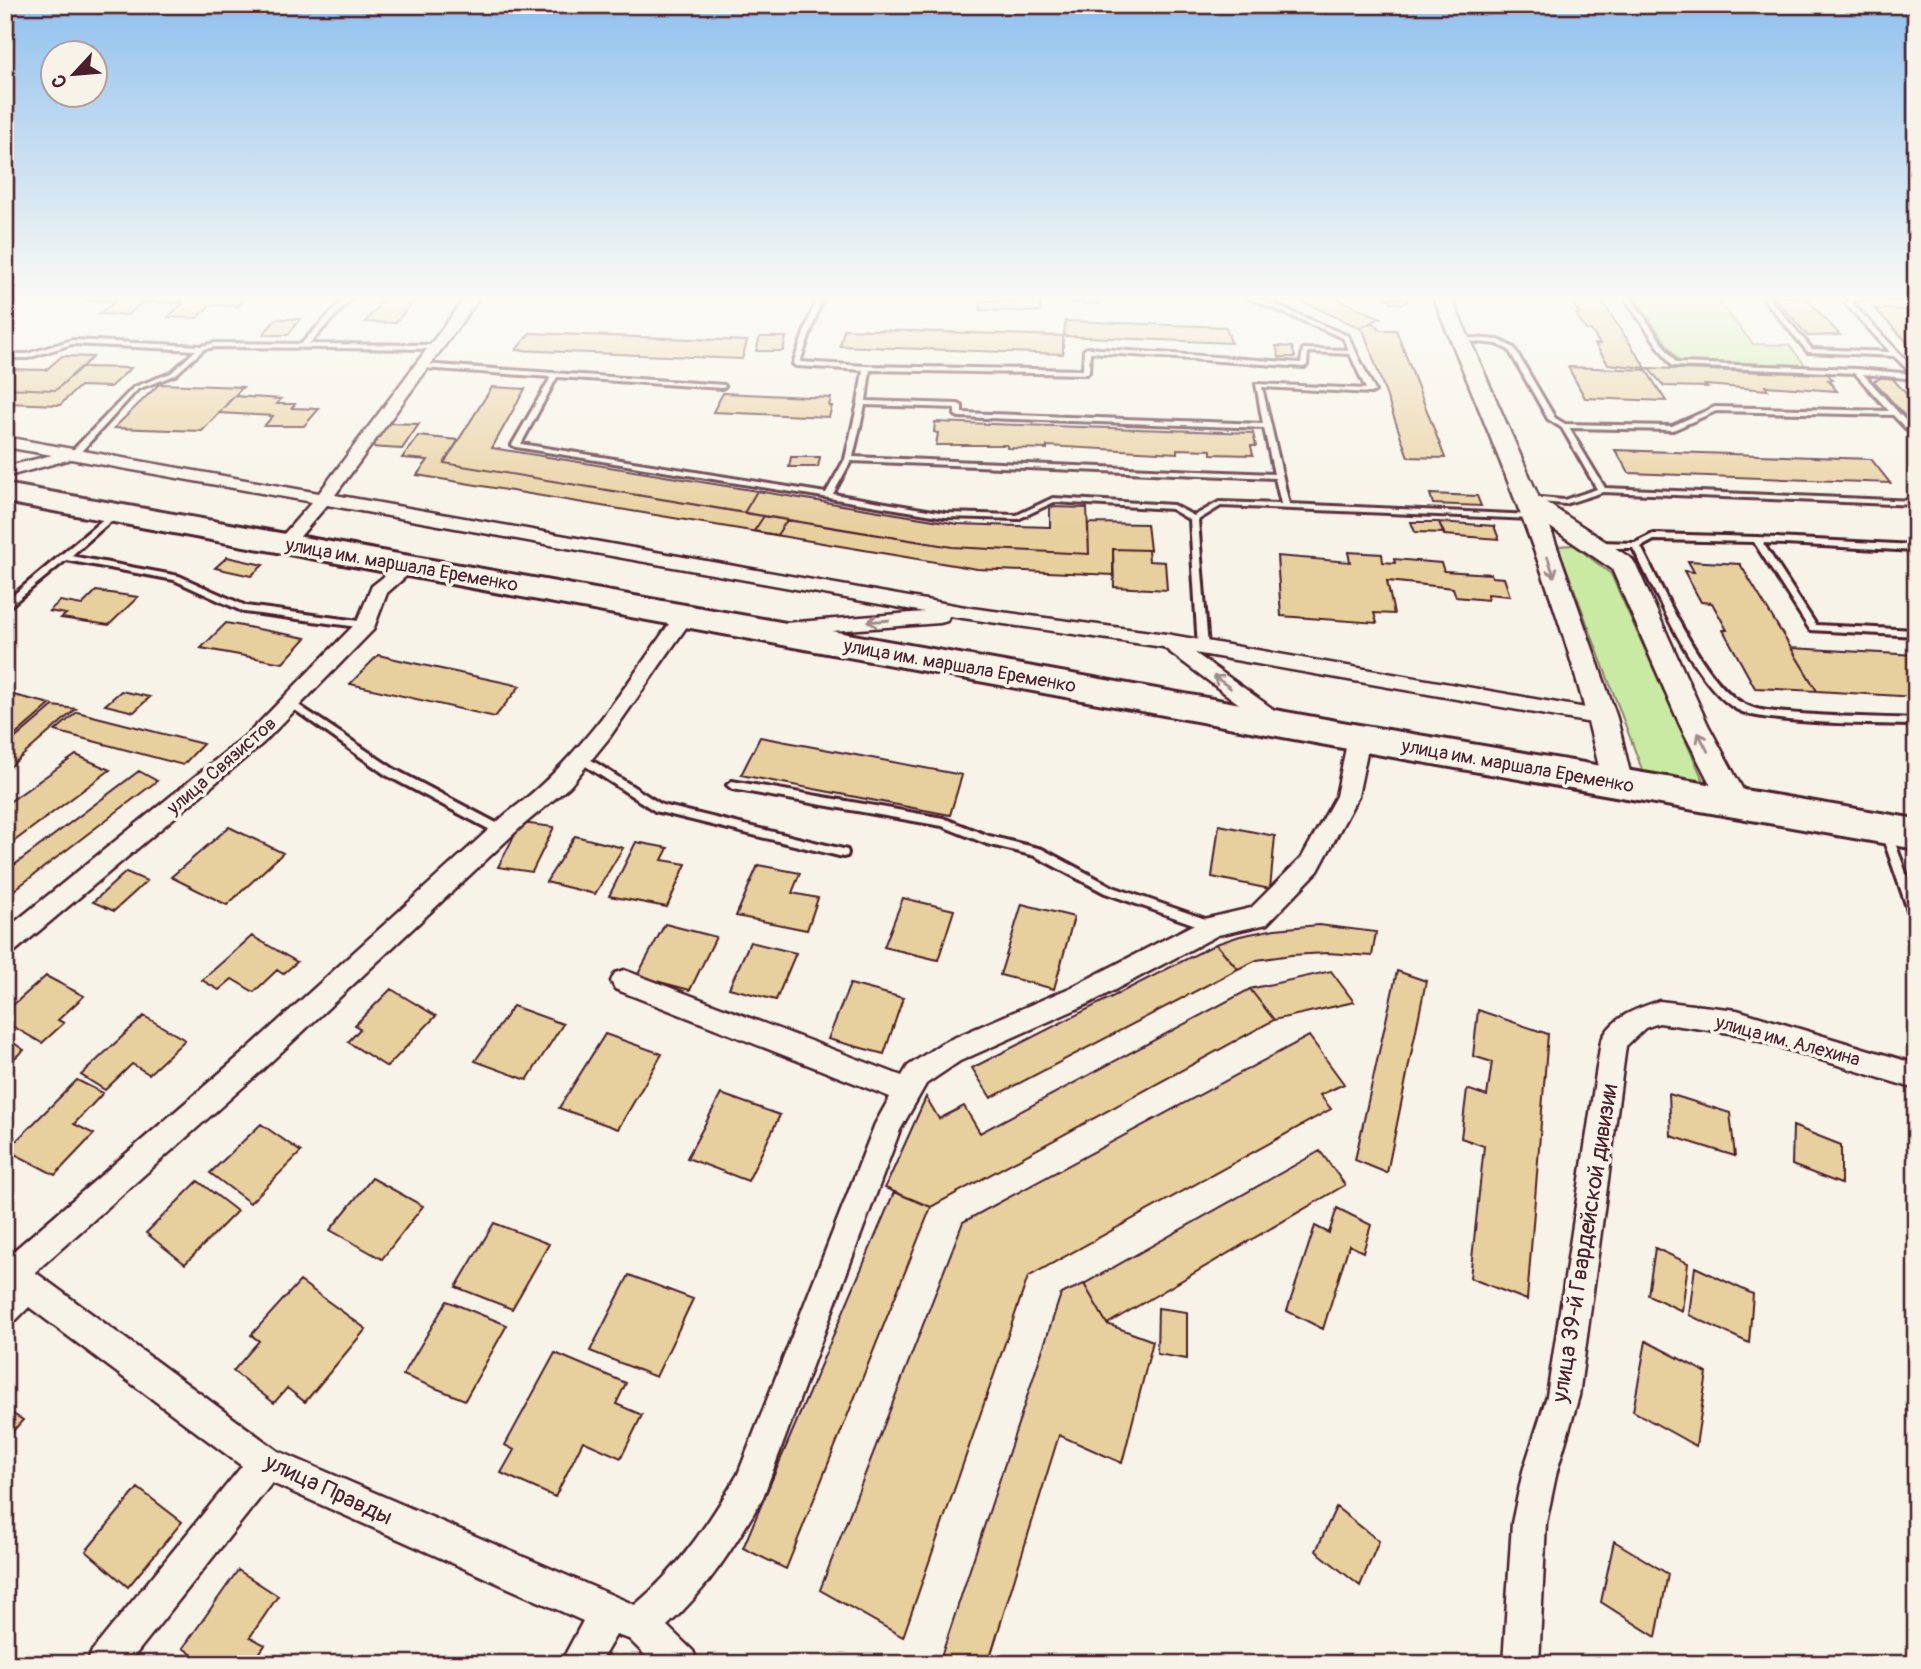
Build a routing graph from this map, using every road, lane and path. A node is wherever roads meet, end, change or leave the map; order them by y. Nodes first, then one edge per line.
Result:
1 (171, 375) edge
2 (416, 375) edge
3 (555, 375) joint
4 (866, 375) edge
5 (1364, 375) edge
6 (1474, 375) edge
7 (1527, 375) edge
8 (1861, 375) edge
9 (722, 386) dead end
10 (862, 403) junction
11 (1895, 413) junction
12 (1267, 426) junction
13 (1565, 427) junction
14 (1916, 437) edge
15 (5, 442) edge
16 (74, 454) junction
17 (849, 459) junction
18 (5, 472) edge
19 (1278, 476) junction
20 (1602, 490) junction
21 (5, 493) edge
22 (828, 496) junction
23 (325, 497) junction
24 (1916, 503) edge
25 (1285, 506) junction
26 (1530, 506) junction
27 (116, 513) junction
28 (1194, 519) junction
29 (1757, 540) junction
30 (285, 543) junction
31 (1594, 545) junction
32 (1636, 546) junction
33 (1916, 548) edge
34 (64, 558) junction
35 (411, 564) junction
36 (5, 607) edge
37 (971, 614) junction
38 (685, 615) junction
39 (366, 625) junction
40 (768, 630) junction
41 (1916, 633) edge
42 (1166, 641) junction
43 (1203, 648) junction
44 (291, 703) junction
45 (1603, 718) junction
46 (1277, 722) junction
47 (1916, 722) edge
48 (1359, 738) junction
49 (583, 758) junction
50 (1617, 781) junction
51 (732, 785) dead end
52 (1735, 803) junction
53 (502, 831) junction
54 (1900, 832) edge
55 (843, 853) dead end
56 (1916, 916) edge
57 (1213, 926) junction
58 (5, 945) edge
59 (624, 981) dead end
60 (1659, 1012) joint
61 (1916, 1077) edge
62 (907, 1091) junction
63 (13, 1284) edge
64 (266, 1463) junction
65 (624, 1619) junction
66 (105, 1664) edge
67 (578, 1664) edge
68 (680, 1664) edge
69 (1521, 1664) edge

1 - 16 lane
2 - 23 street
3 - 9 lane
3 - 22 lane
4 - 10 lane
5 - 12 lane
6 - 26 main road
7 - 13 lane
8 - 11 lane
10 - 12 lane
10 - 17 lane
11 - 13 lane
11 - 14 lane
12 - 19 lane
13 - 20 lane
15 - 16 street
16 - 18 street
16 - 23 street
17 - 19 lane
17 - 22 lane
19 - 25 lane
20 - 24 lane
20 - 26 lane
21 - 27 highway, улица им. маршала Еременко
22 - 28 lane
23 - 30 street
23 - 37 street
25 - 26 lane
25 - 28 lane
26 - 31 main road
26 -> 45 main road
27 - 30 highway, улица им. маршала Еременко
27 - 34 lane
28 - 43 lane
29 - 32 lane
29 - 33 lane
29 - 41 lane
30 - 35 highway, улица им. маршала Еременко
31 - 32 lane
52 -> 31 main road
32 - 47 lane
34 - 36 lane
34 - 39 lane
35 - 38 highway, улица им. маршала Еременко
35 - 39 street, улица Связистов
37 -> 40 street
37 - 42 street
38 - 40 highway, улица им. маршала Еременко
38 - 49 street
39 - 44 street, улица Связистов
40 - 46 highway, улица им. маршала Еременко
42 - 43 street
46 -> 42 street
43 - 45 street
44 - 53 lane
44 - 58 street, улица Связистов
45 - 50 main road
46 - 48 highway, улица им. маршала Еременко
48 - 50 highway, улица им. маршала Еременко
48 - 57 street
49 - 53 street
49 - 55 lane
50 - 52 highway, улица им. маршала Еременко
51 - 57 lane
52 - 54 highway, улица им. маршала Еременко
53 - 63 street
54 - 56 lane
57 - 62 street
59 - 62 street
60 - 61 street, улица им. Алехина
60 - 69 street, улица 39-й Гвардейской дивизии
62 - 65 street
63 - 64 street, улица Правды
64 - 65 street, улица Правды
64 - 66 street
65 - 67 street
65 - 68 street, улица Правды

